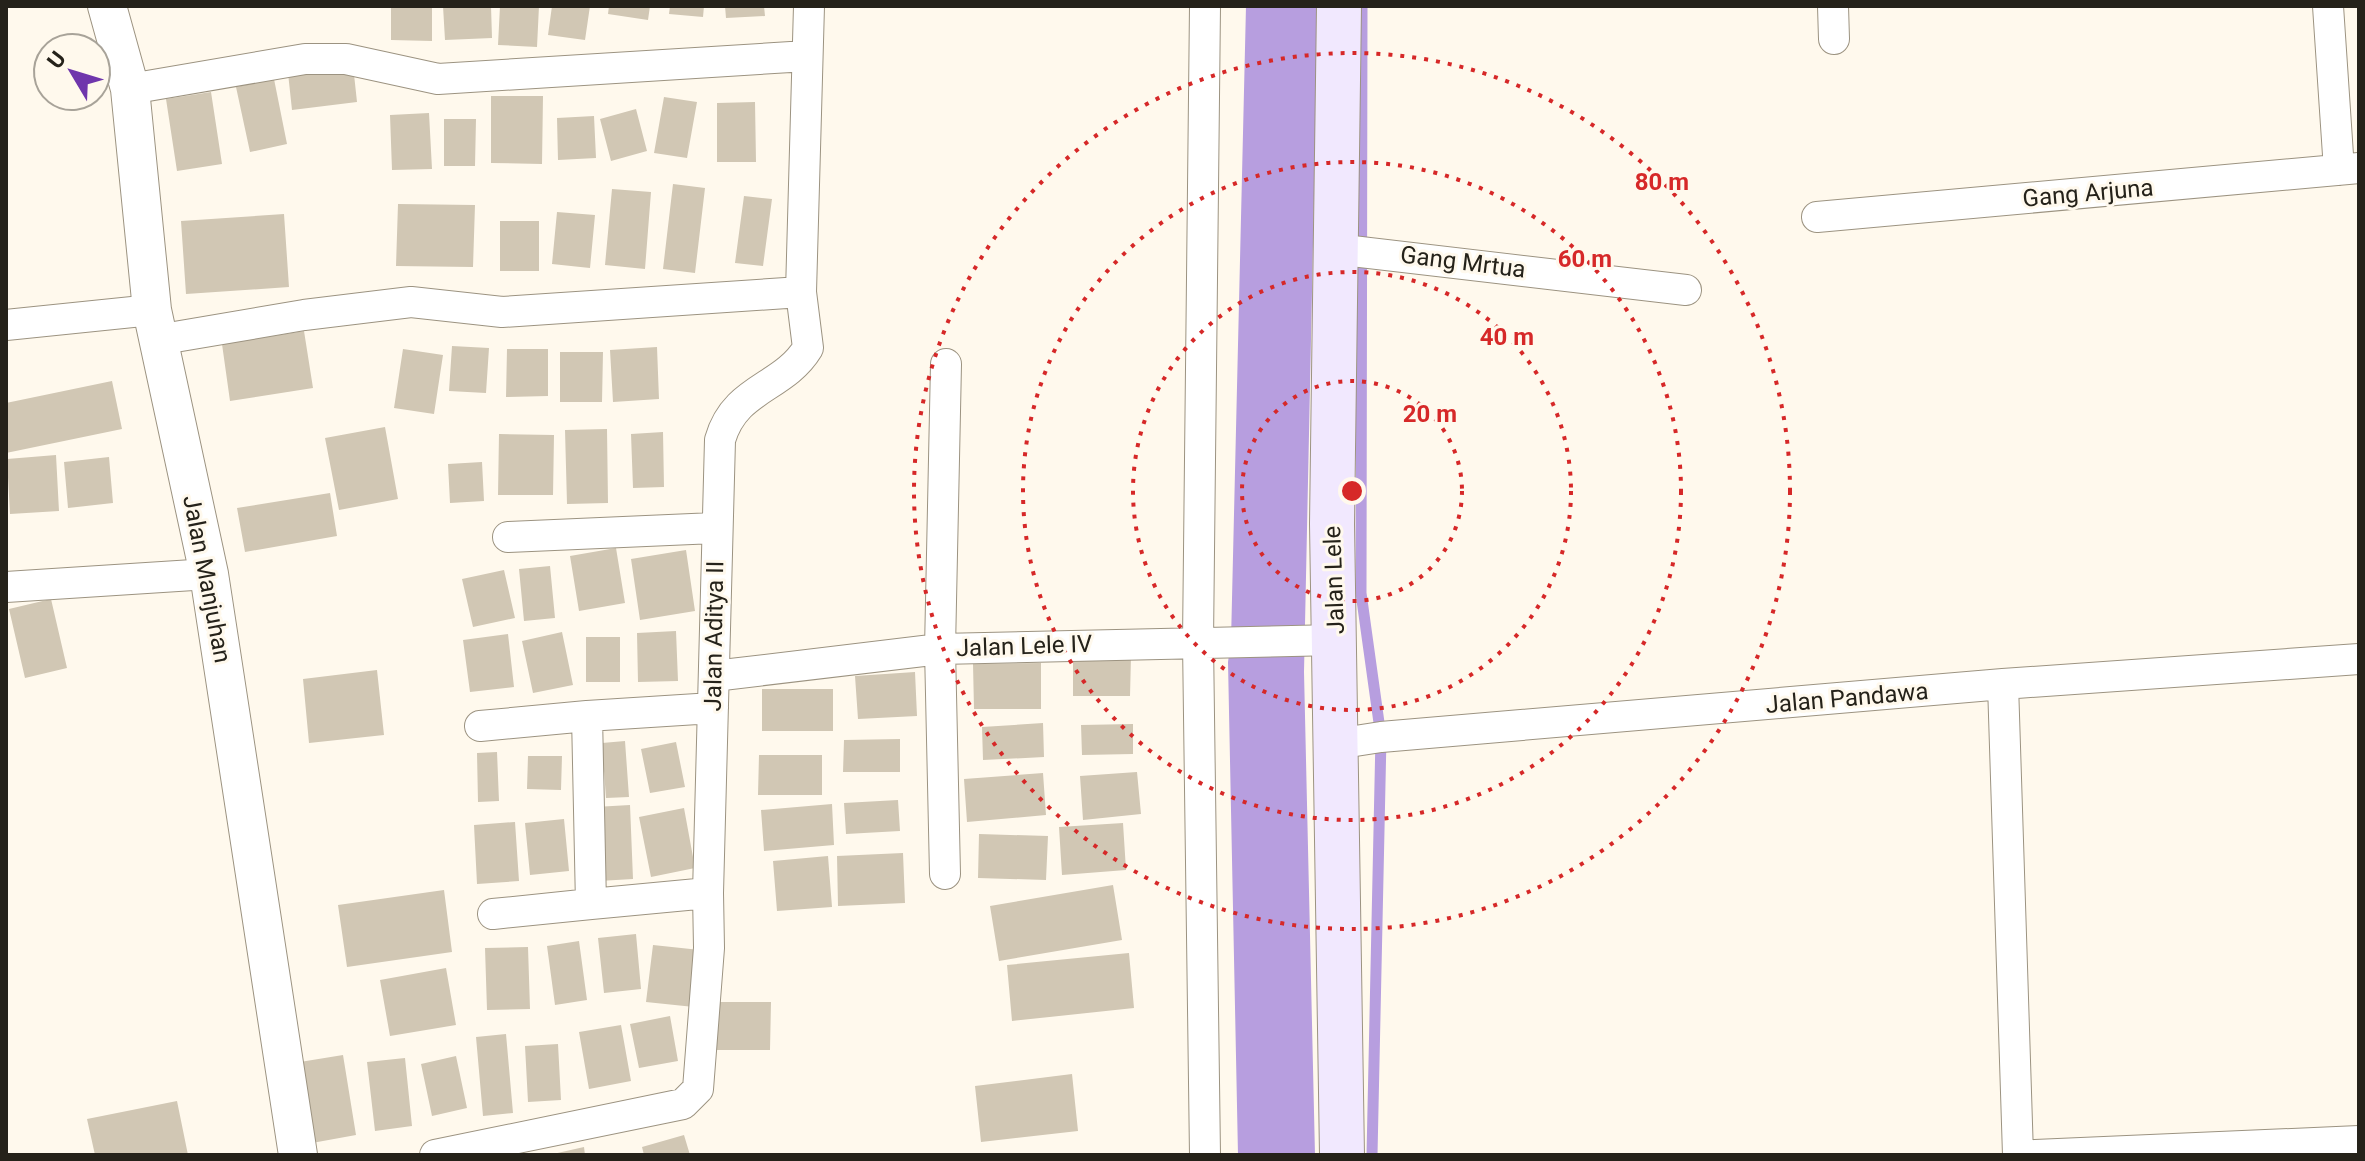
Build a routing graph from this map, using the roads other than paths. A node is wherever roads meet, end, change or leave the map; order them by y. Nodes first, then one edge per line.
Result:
1 (107, 6) edge
2 (809, 6) edge
3 (1205, 6) edge
4 (1339, 6) edge
5 (1833, 6) edge
6 (2328, 6) edge
7 (1834, 39) dead end
8 (807, 56) junction
9 (130, 89) junction
10 (2349, 169) edge
11 (1817, 217) dead end
12 (1335, 249) junction
13 (1686, 290) dead end
14 (801, 292) junction
15 (6, 325) edge
16 (154, 325) junction
17 (946, 364) dead end
18 (715, 528) junction
19 (508, 537) dead end
20 (209, 574) junction
21 (6, 587) edge
22 (1320, 640) junction
23 (1198, 642) junction
24 (940, 649) junction
25 (2359, 659) edge
26 (714, 676) junction
27 (2003, 684) junction
28 (713, 708) junction
29 (587, 716) junction
30 (480, 726) dead end
31 (1336, 744) junction
32 (945, 874) dead end
33 (708, 893) junction
34 (591, 904) junction
35 (493, 914) dead end
36 (2359, 1141) edge
37 (298, 1155) edge
38 (435, 1155) edge
39 (1205, 1155) edge
40 (1342, 1155) edge
41 (2018, 1155) edge
42 (2035, 1155) edge

1 - 9 street, Jalan Manjuhan
2 - 8 street, Jalan Aditya II
3 - 23 street
4 - 12 main road, Jalan Lele
5 - 7 street
6 - 10 street
8 - 9 street
8 - 14 street, Jalan Aditya II
9 - 16 street, Jalan Manjuhan
10 - 11 street, Gang Arjuna
12 - 13 street, Gang Mrtua
12 - 22 main road, Jalan Lele
14 - 16 street
14 - 18 street, Jalan Aditya II
15 - 16 street
16 - 20 street, Jalan Manjuhan
17 - 24 street
18 - 19 street
18 - 26 street, Jalan Aditya II
20 - 21 street
20 - 37 street, Jalan Manjuhan
22 - 23 street, Jalan Lele IV
22 - 31 main road, Jalan Lele
23 - 24 street, Jalan Lele IV
23 - 39 street
24 - 26 street, Jalan Lele IV
24 - 32 street
25 - 27 street, Jalan Pandawa
26 - 28 street, Jalan Aditya II
27 - 31 street, Jalan Pandawa
27 - 41 street
28 - 29 street
28 - 33 street, Jalan Aditya II
29 - 30 street
29 - 34 street
31 - 40 main road, Jalan Lele
33 - 34 street
33 - 38 street, Jalan Aditya II
34 - 35 street
36 - 42 street

